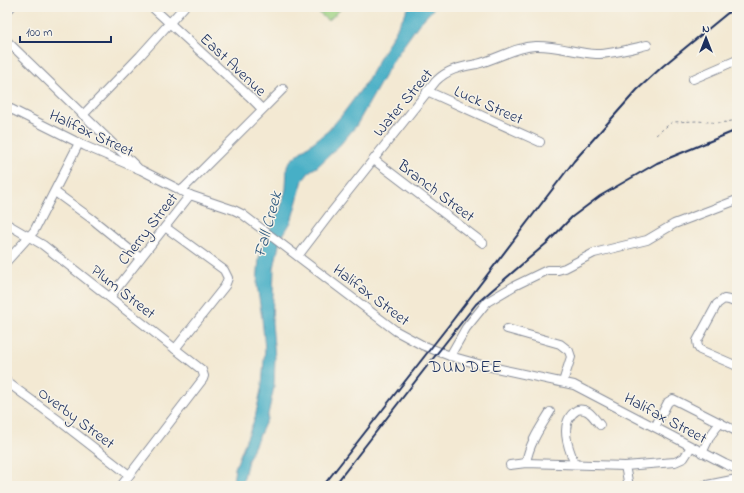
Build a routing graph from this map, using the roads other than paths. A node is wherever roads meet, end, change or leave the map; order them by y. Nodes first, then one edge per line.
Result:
1 (12, 7) edge
2 (152, 7) edge
3 (184, 7) edge
4 (7, 12) edge
5 (170, 23) junction
6 (7, 41) edge
7 (647, 45) dead end
8 (737, 60) edge
9 (693, 79) dead end
10 (283, 89) dead end
11 (427, 91) junction
12 (7, 106) edge
13 (262, 109) junction
14 (84, 115) junction
15 (540, 142) dead end
16 (79, 143) junction
17 (374, 160) junction
18 (140, 170) junction
19 (181, 191) junction
20 (55, 192) junction
21 (190, 195) junction
22 (737, 200) edge
23 (7, 224) edge
24 (166, 227) junction
25 (30, 237) junction
26 (483, 243) dead end
27 (298, 256) junction
28 (140, 258) junction
29 (7, 261) edge
30 (110, 297) junction
31 (737, 303) edge
32 (507, 329) dead end
33 (175, 349) junction
34 (450, 356) junction
35 (737, 366) edge
36 (7, 382) edge
37 (563, 382) junction
38 (550, 412) dead end
39 (720, 423) junction
40 (600, 425) dead end
41 (655, 427) junction
42 (734, 430) dead end
43 (692, 447) junction
44 (702, 452) junction
45 (526, 463) junction
46 (575, 464) junction
47 (510, 465) dead end
48 (625, 466) junction
49 (737, 469) edge
50 (129, 476) junction
51 (737, 479) edge
52 (121, 486) edge
53 (628, 486) edge
54 (702, 486) edge

1 - 4 street
2 - 5 street, East Avenue
3 - 5 street
5 - 13 street, East Avenue
5 - 14 street
6 - 14 street
7 - 11 street, Water Street
8 - 9 street
10 - 13 street
11 - 15 street, Luck Street
11 - 17 street, Water Street
12 - 16 street, Halifax Street
13 - 19 street
14 - 18 street
16 - 18 street, Halifax Street
16 - 20 street
17 - 26 street, Branch Street
17 - 27 street, Water Street
18 - 19 street, Halifax Street
19 - 21 street, Halifax Street
20 - 25 street
20 - 28 street
21 - 24 street, Cherry Street
21 - 27 street, Halifax Street
22 - 34 street
23 - 25 street, Plum Street
24 - 28 street, Cherry Street
24 - 33 street
25 - 29 street
25 - 30 street, Plum Street
27 - 34 street, Halifax Street
28 - 30 street, Cherry Street
30 - 33 street, Plum Street
31 - 35 street
32 - 37 street
33 - 50 street, Plum Street
34 - 37 street, Halifax Street
36 - 50 street, Overby Street
37 - 41 street, Halifax Street
38 - 45 street
39 - 41 street
39 - 42 street
39 - 44 street
40 - 46 street
41 - 43 street, Halifax Street
43 - 44 street, Halifax Street
43 - 48 street
44 - 49 street, Halifax Street
45 - 46 street
45 - 47 street
46 - 48 street
48 - 53 street
50 - 52 street
51 - 54 street

